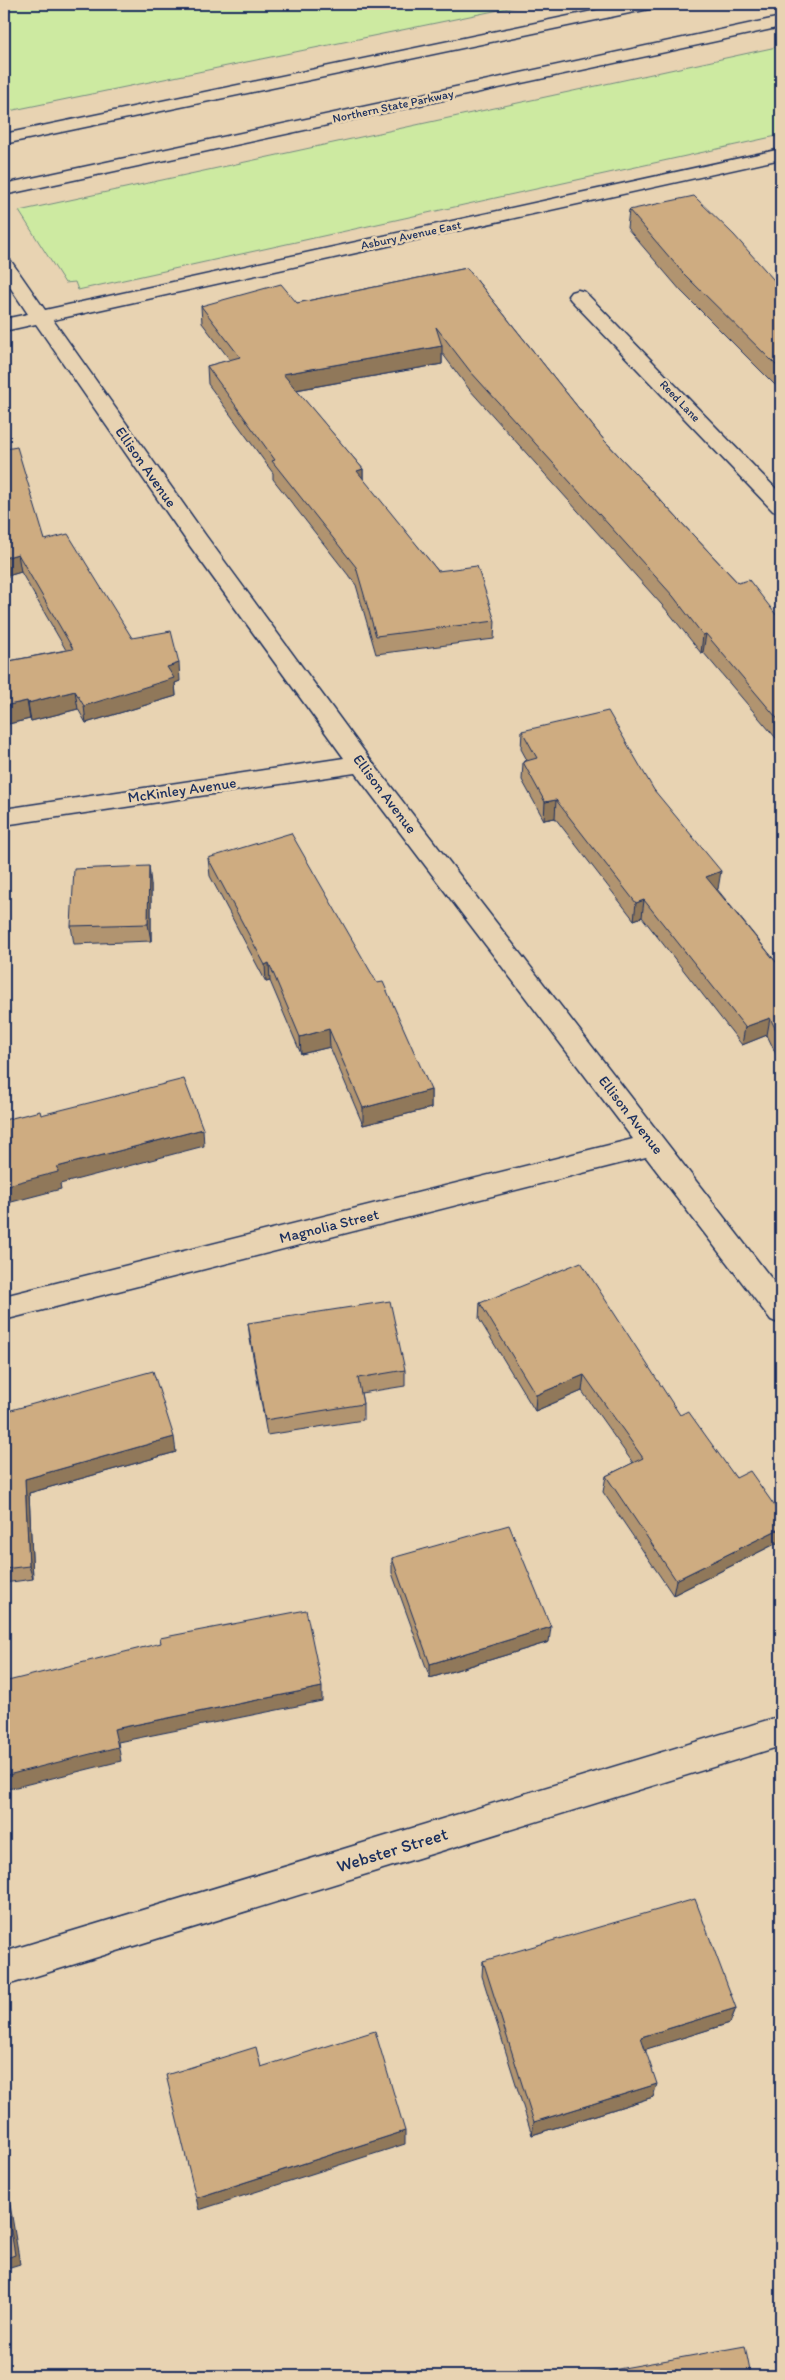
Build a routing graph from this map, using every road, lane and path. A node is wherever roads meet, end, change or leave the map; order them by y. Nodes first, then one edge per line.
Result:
1 (648, 4) edge
2 (781, 22) edge
3 (4, 139) edge
4 (781, 154) edge
5 (4, 190) edge
6 (4, 265) edge
7 (578, 296) dead end
8 (40, 317) junction
9 (4, 325) edge
10 (781, 506) edge
11 (361, 764) junction
12 (4, 817) edge
13 (654, 1144) junction
14 (4, 1308) edge
15 (781, 1312) edge
16 (781, 1731) edge
17 (4, 1969) edge

1 - 3 main road
2 - 5 main road, Northern State Parkway
4 - 8 main road, Asbury Avenue East
6 - 8 main road, Ellison Avenue
7 - 10 main road, Reed Lane
8 - 9 main road, Asbury Avenue East
8 - 11 main road, Ellison Avenue
11 - 12 main road, McKinley Avenue
11 - 13 main road, Ellison Avenue
13 - 14 main road, Magnolia Street
13 - 15 main road, Ellison Avenue
16 - 17 main road, Webster Street

